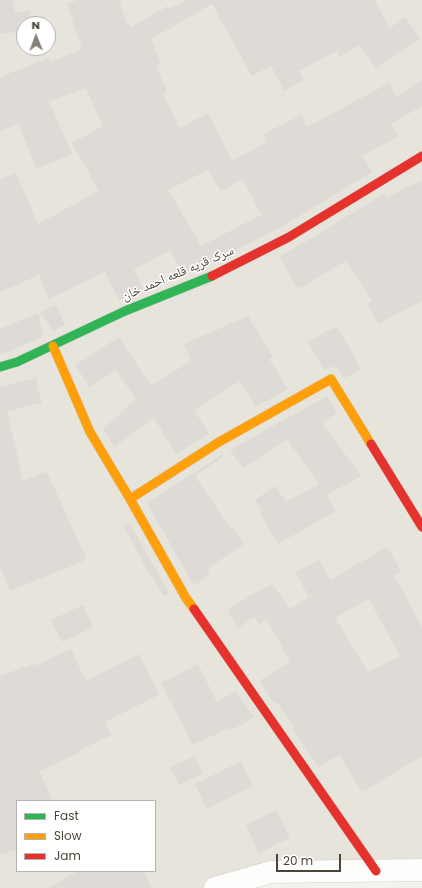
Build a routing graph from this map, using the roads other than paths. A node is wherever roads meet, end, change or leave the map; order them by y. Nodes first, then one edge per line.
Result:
1 (422, 156) edge
2 (53, 346) junction
3 (0, 367) edge
4 (130, 499) junction
5 (422, 527) edge
6 (422, 870) edge
7 (376, 871) junction
8 (215, 888) edge

1 - 2 street, سرک قریه قلعه احمد خان
2 - 3 street, سرک قریه قلعه احمد خان
2 - 4 street
4 - 5 street
4 - 7 street
6 - 7 street
7 - 8 street

